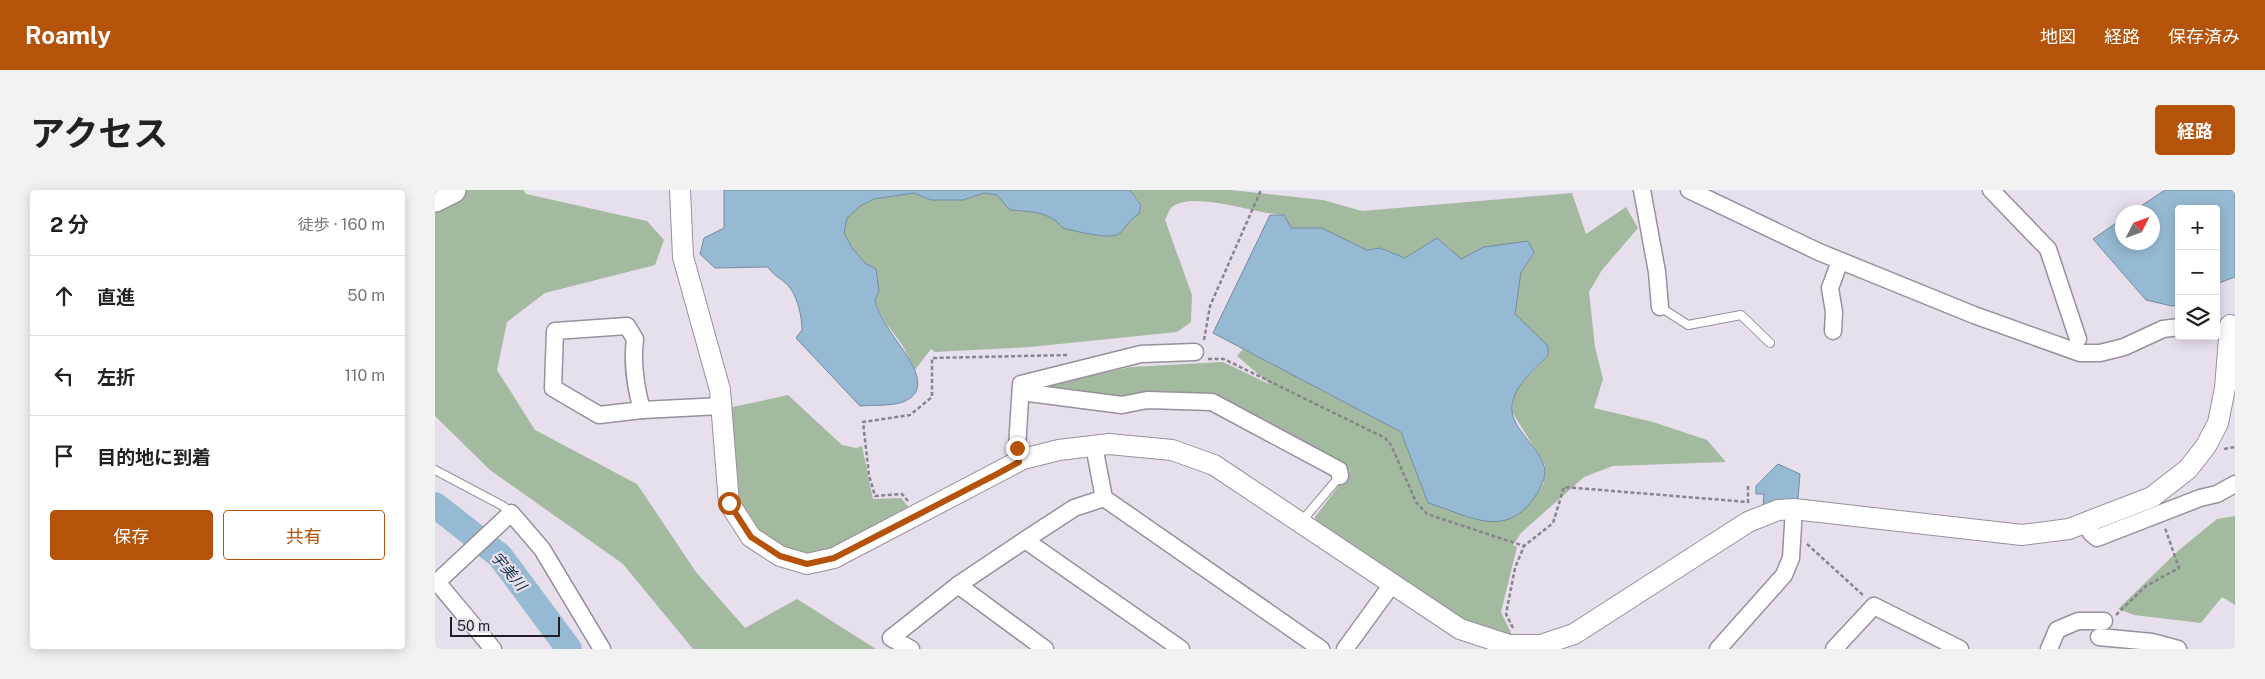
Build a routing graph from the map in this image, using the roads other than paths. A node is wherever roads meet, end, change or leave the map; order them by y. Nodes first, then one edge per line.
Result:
1 (453, 190) edge
2 (680, 190) edge
3 (1642, 190) edge
4 (1689, 190) edge
5 (1991, 190) edge
6 (435, 200) edge
7 (1840, 261) junction
8 (1660, 307) joint
9 (2227, 325) edge
10 (2175, 328) edge
11 (1833, 331) dead end
12 (2078, 339) dead end
13 (1770, 343) dead end
14 (1200, 356) road end
15 (1021, 392) junction
16 (721, 406) junction
17 (642, 410) junction
18 (1094, 446) junction
19 (1019, 462) junction
20 (435, 470) edge
21 (1340, 476) joint
22 (2235, 484) edge
23 (1104, 498) junction
24 (1795, 509) junction
25 (511, 513) junction
26 (1301, 522) junction
27 (2085, 523) junction
28 (1025, 540) junction
29 (436, 583) edge
30 (1393, 583) junction
31 (958, 585) junction
32 (1542, 647) edge
33 (493, 649) edge
34 (602, 649) edge
35 (911, 649) edge
36 (1045, 649) edge
37 (1181, 649) edge
38 (1321, 649) edge
39 (1345, 649) edge
40 (1718, 649) edge
41 (1834, 649) edge
42 (1960, 649) edge
43 (2049, 649) edge
44 (2178, 649) edge

1 - 6 main road
2 - 16 street
3 - 8 street
4 - 7 street
5 - 12 street
7 - 10 street
7 - 11 street
8 - 13 lane
9 - 27 street
14 - 15 street
15 - 19 street
15 - 21 street
16 - 17 street
16 - 19 street
17 - 17 street
18 - 19 street
18 - 23 street
18 - 26 street
20 - 25 lane
21 - 26 lane
22 - 27 street
23 - 28 street
23 - 38 street
24 - 27 street
24 - 32 street
24 - 40 street
25 - 29 street
25 - 34 street
26 - 30 street
28 - 31 street
28 - 37 street
29 - 33 street
30 - 32 street
30 - 39 street
31 - 35 street
31 - 36 street
41 - 42 street
43 - 44 street

